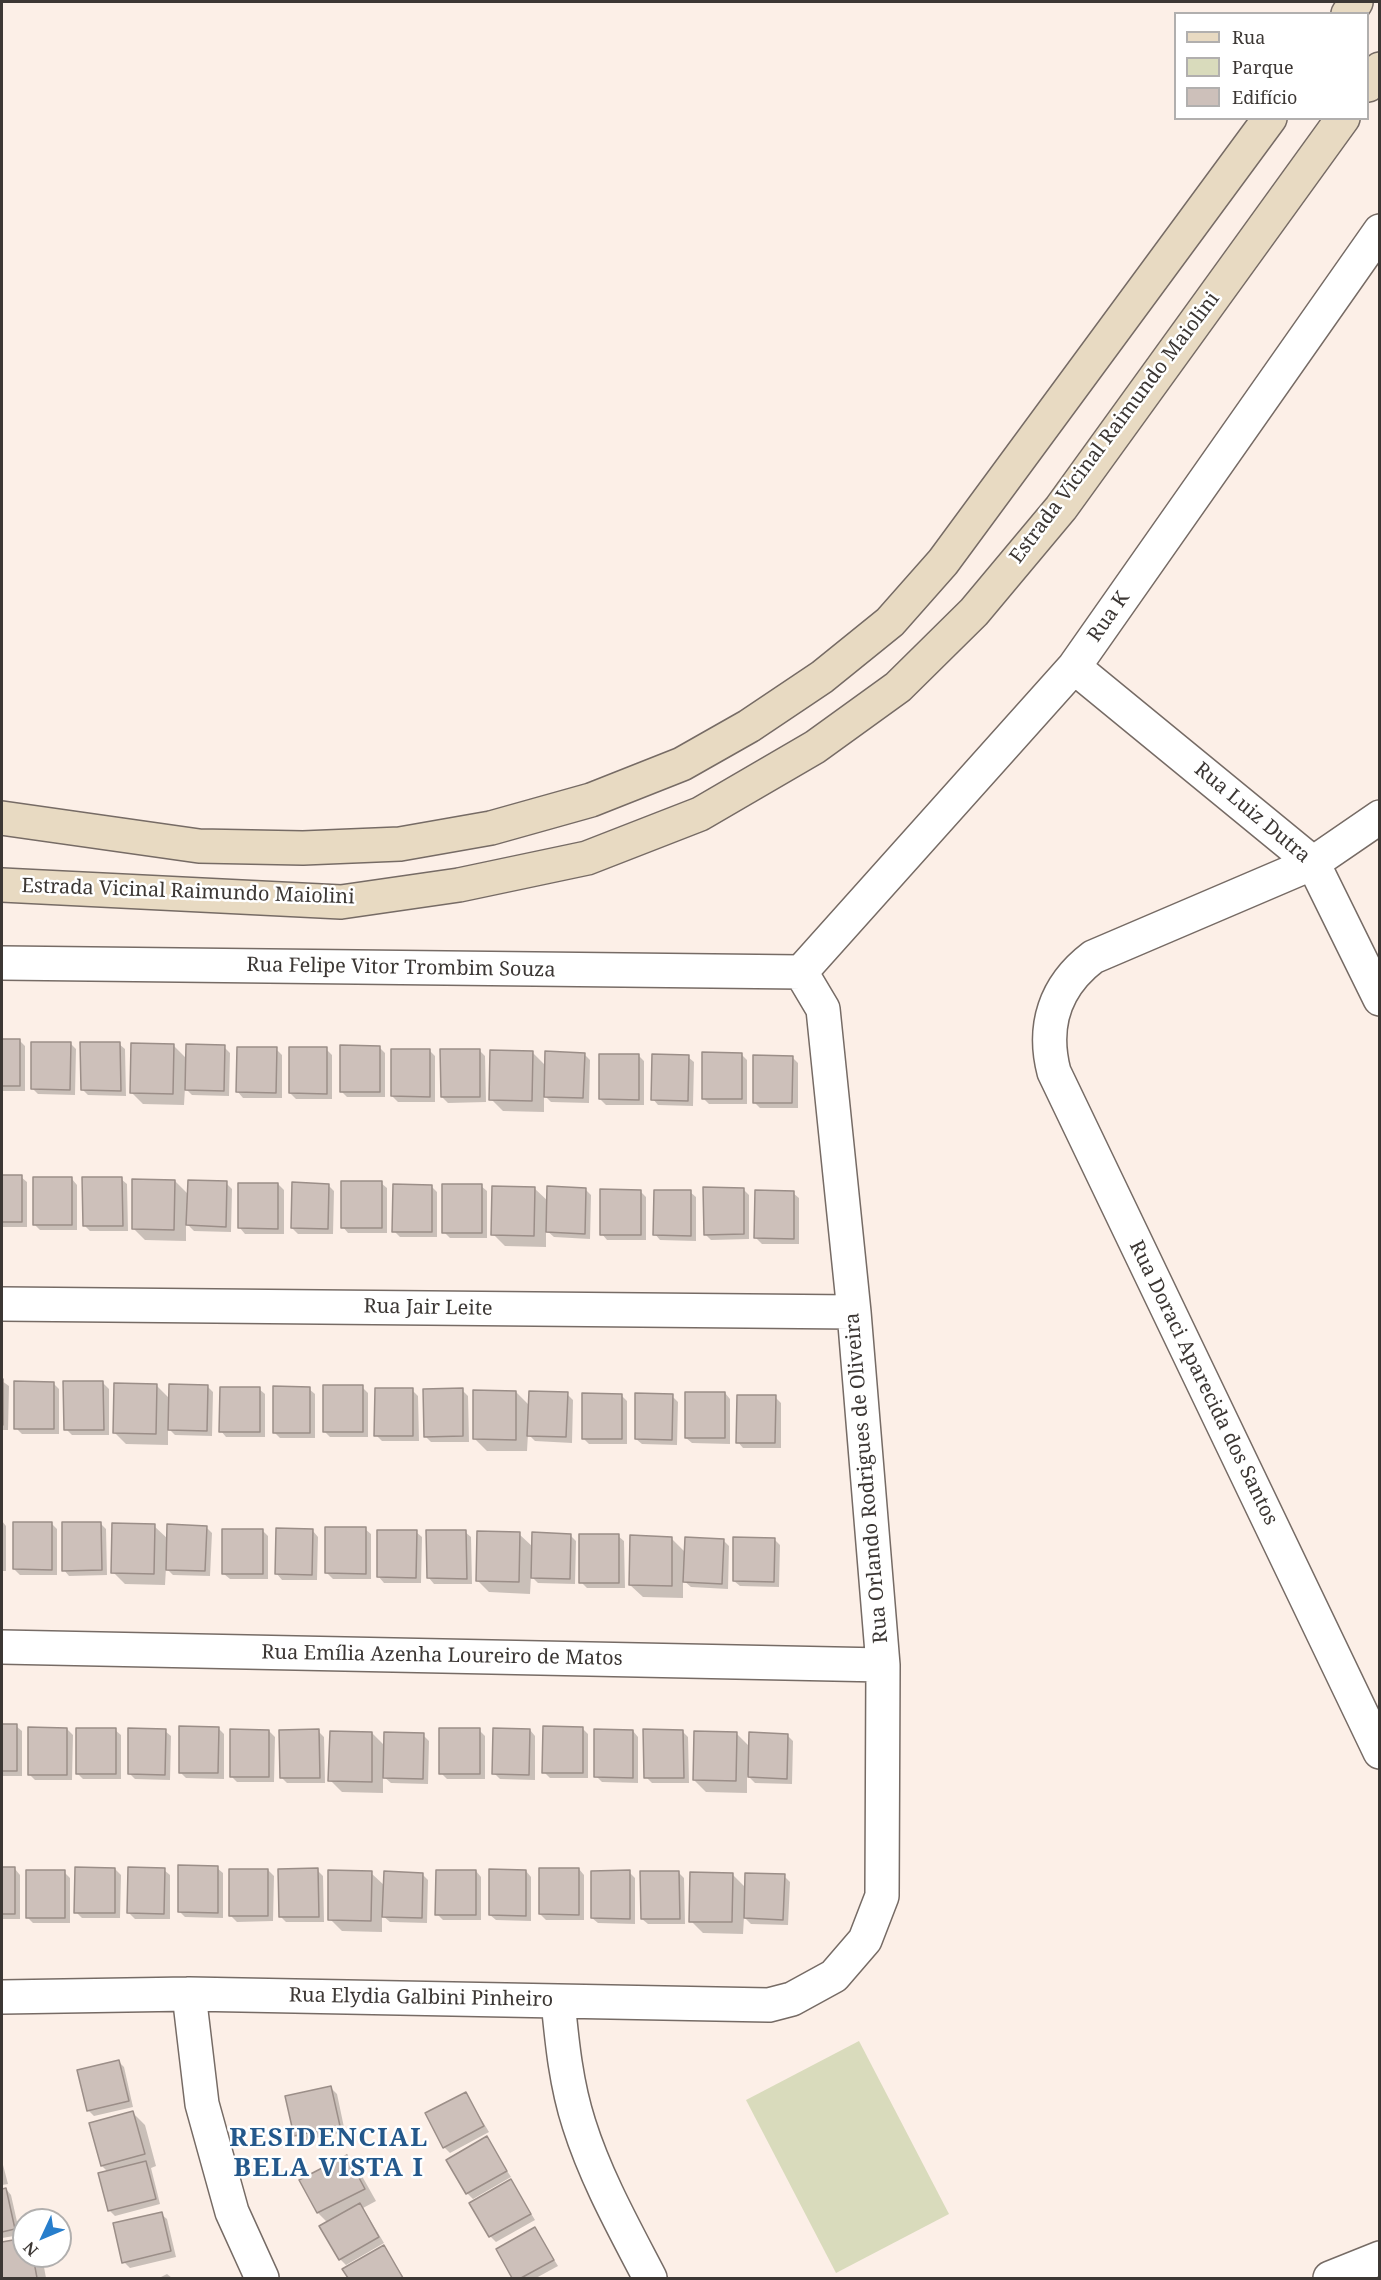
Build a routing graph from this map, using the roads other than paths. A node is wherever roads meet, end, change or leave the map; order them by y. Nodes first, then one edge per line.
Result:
1 (1380, 69) edge
2 (1369, 84) edge
3 (1269, 120) edge
4 (1342, 120) edge
5 (1380, 231) edge
6 (1074, 667) junction
7 (2, 818) edge
8 (1380, 818) edge
9 (1313, 863) junction
10 (2, 885) edge
11 (2, 963) edge
12 (801, 972) junction
13 (1380, 999) edge
14 (2, 1304) edge
15 (854, 1312) junction
16 (2, 1647) edge
17 (883, 1665) junction
18 (1380, 1752) edge
19 (834, 1976) joint
20 (189, 1994) junction
21 (2, 1997) edge
22 (558, 2001) junction
23 (1380, 2258) edge
24 (262, 2278) edge
25 (651, 2278) edge
26 (1330, 2278) edge

1 - 2 main road
3 - 7 main road
4 - 10 main road, Estrada Vicinal Raimundo Maiolini
5 - 6 street, Rua K
6 - 9 street, Rua Luiz Dutra
6 - 12 street, Rua K
8 - 9 street
9 - 13 street, Rua Luiz Dutra
9 - 18 street, Rua Doraci Aparecida dos Santos
11 - 12 street, Rua Felipe Vitor Trombim Souza
12 - 15 street, Rua Orlando Rodrigues de Oliveira
14 - 15 street, Rua Jair Leite
15 - 17 street, Rua Orlando Rodrigues de Oliveira
16 - 17 street, Rua Emília Azenha Loureiro de Matos
17 - 19 street, Rua Orlando Rodrigues de Oliveira
19 - 22 street, Rua Elydia Galbini Pinheiro
20 - 21 street, Rua Elydia Galbini Pinheiro
20 - 22 street, Rua Elydia Galbini Pinheiro
20 - 24 street
22 - 25 street
23 - 26 street

